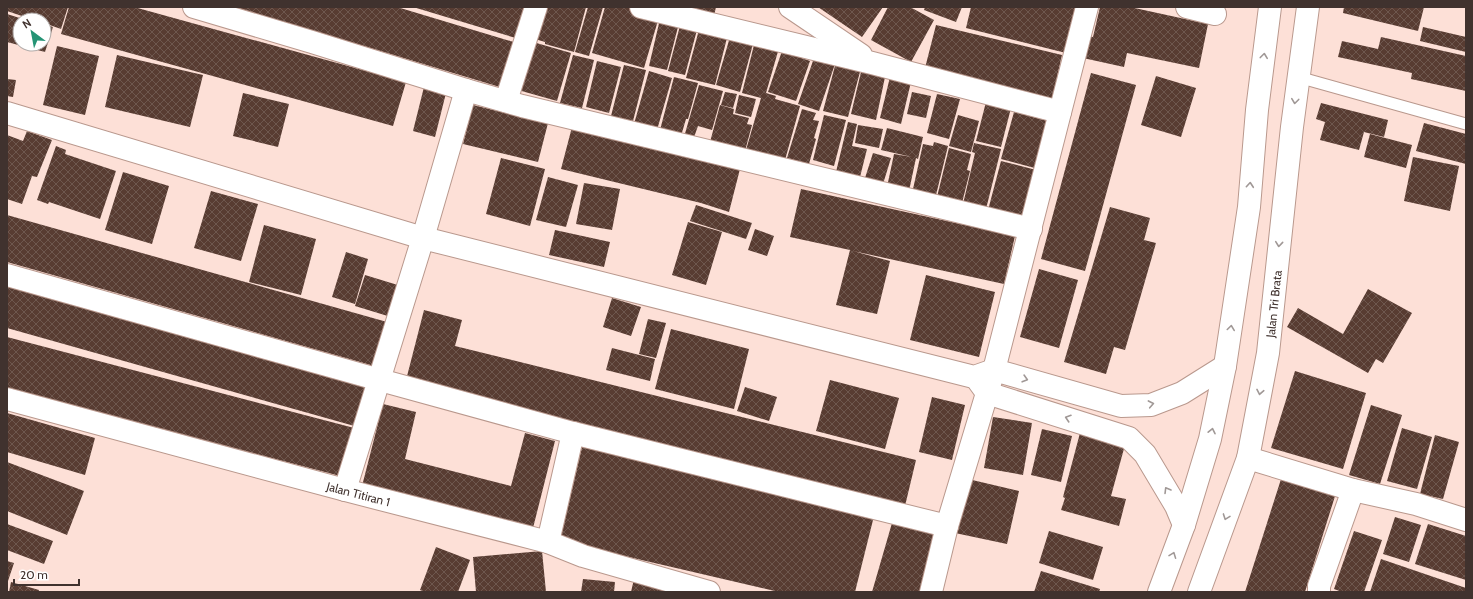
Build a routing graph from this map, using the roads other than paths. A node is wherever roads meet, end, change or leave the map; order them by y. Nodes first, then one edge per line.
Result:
1 (194, 7) edge
2 (536, 7) edge
3 (641, 7) edge
4 (790, 7) edge
5 (1086, 7) edge
6 (1187, 7) edge
7 (1270, 7) edge
8 (1308, 7) edge
9 (1215, 14) dead end
10 (872, 63) junction
11 (1298, 77) junction
12 (466, 90) junction
13 (506, 101) junction
14 (1060, 112) junction
15 (7, 113) edge
16 (1466, 124) edge
17 (1249, 206) junction
18 (1283, 213) junction
19 (1030, 229) junction
20 (424, 238) junction
21 (7, 275) edge
22 (1226, 366) junction
23 (380, 380) junction
24 (985, 380) junction
25 (7, 399) edge
26 (573, 433) junction
27 (1248, 458) junction
28 (345, 490) junction
29 (1353, 490) junction
30 (1466, 520) edge
31 (1184, 525) junction
32 (947, 526) junction
33 (548, 542) junction
34 (706, 592) edge
35 (931, 592) edge
36 (1159, 592) edge
37 (1199, 592) edge
38 (1319, 592) edge

1 - 12 street
2 - 13 street
3 - 10 street
4 - 10 street
5 - 14 street
6 - 9 street
17 -> 7 street
8 - 11 street, Jalan Tri Brata
10 - 14 street
11 - 16 lane
11 -> 18 street, Jalan Tri Brata
12 - 13 street
12 - 20 street
13 - 19 street
14 - 19 street
15 - 20 street
17 - 18 street
22 -> 17 street
18 -> 27 street, Jalan Tri Brata
19 - 24 street
20 - 23 street
20 - 24 street
21 - 23 street
24 -> 22 street
31 -> 22 street
23 - 26 street
23 - 28 street
31 -> 24 street
24 - 32 street
25 - 28 street, Jalan Titiran 1
26 - 32 street
26 - 33 street
27 - 29 street
27 -> 37 street, Jalan Tri Brata
28 - 33 street, Jalan Titiran 1
29 - 30 street
29 - 38 street
36 -> 31 street
32 - 35 street
33 - 34 street, Jalan Titiran 1

